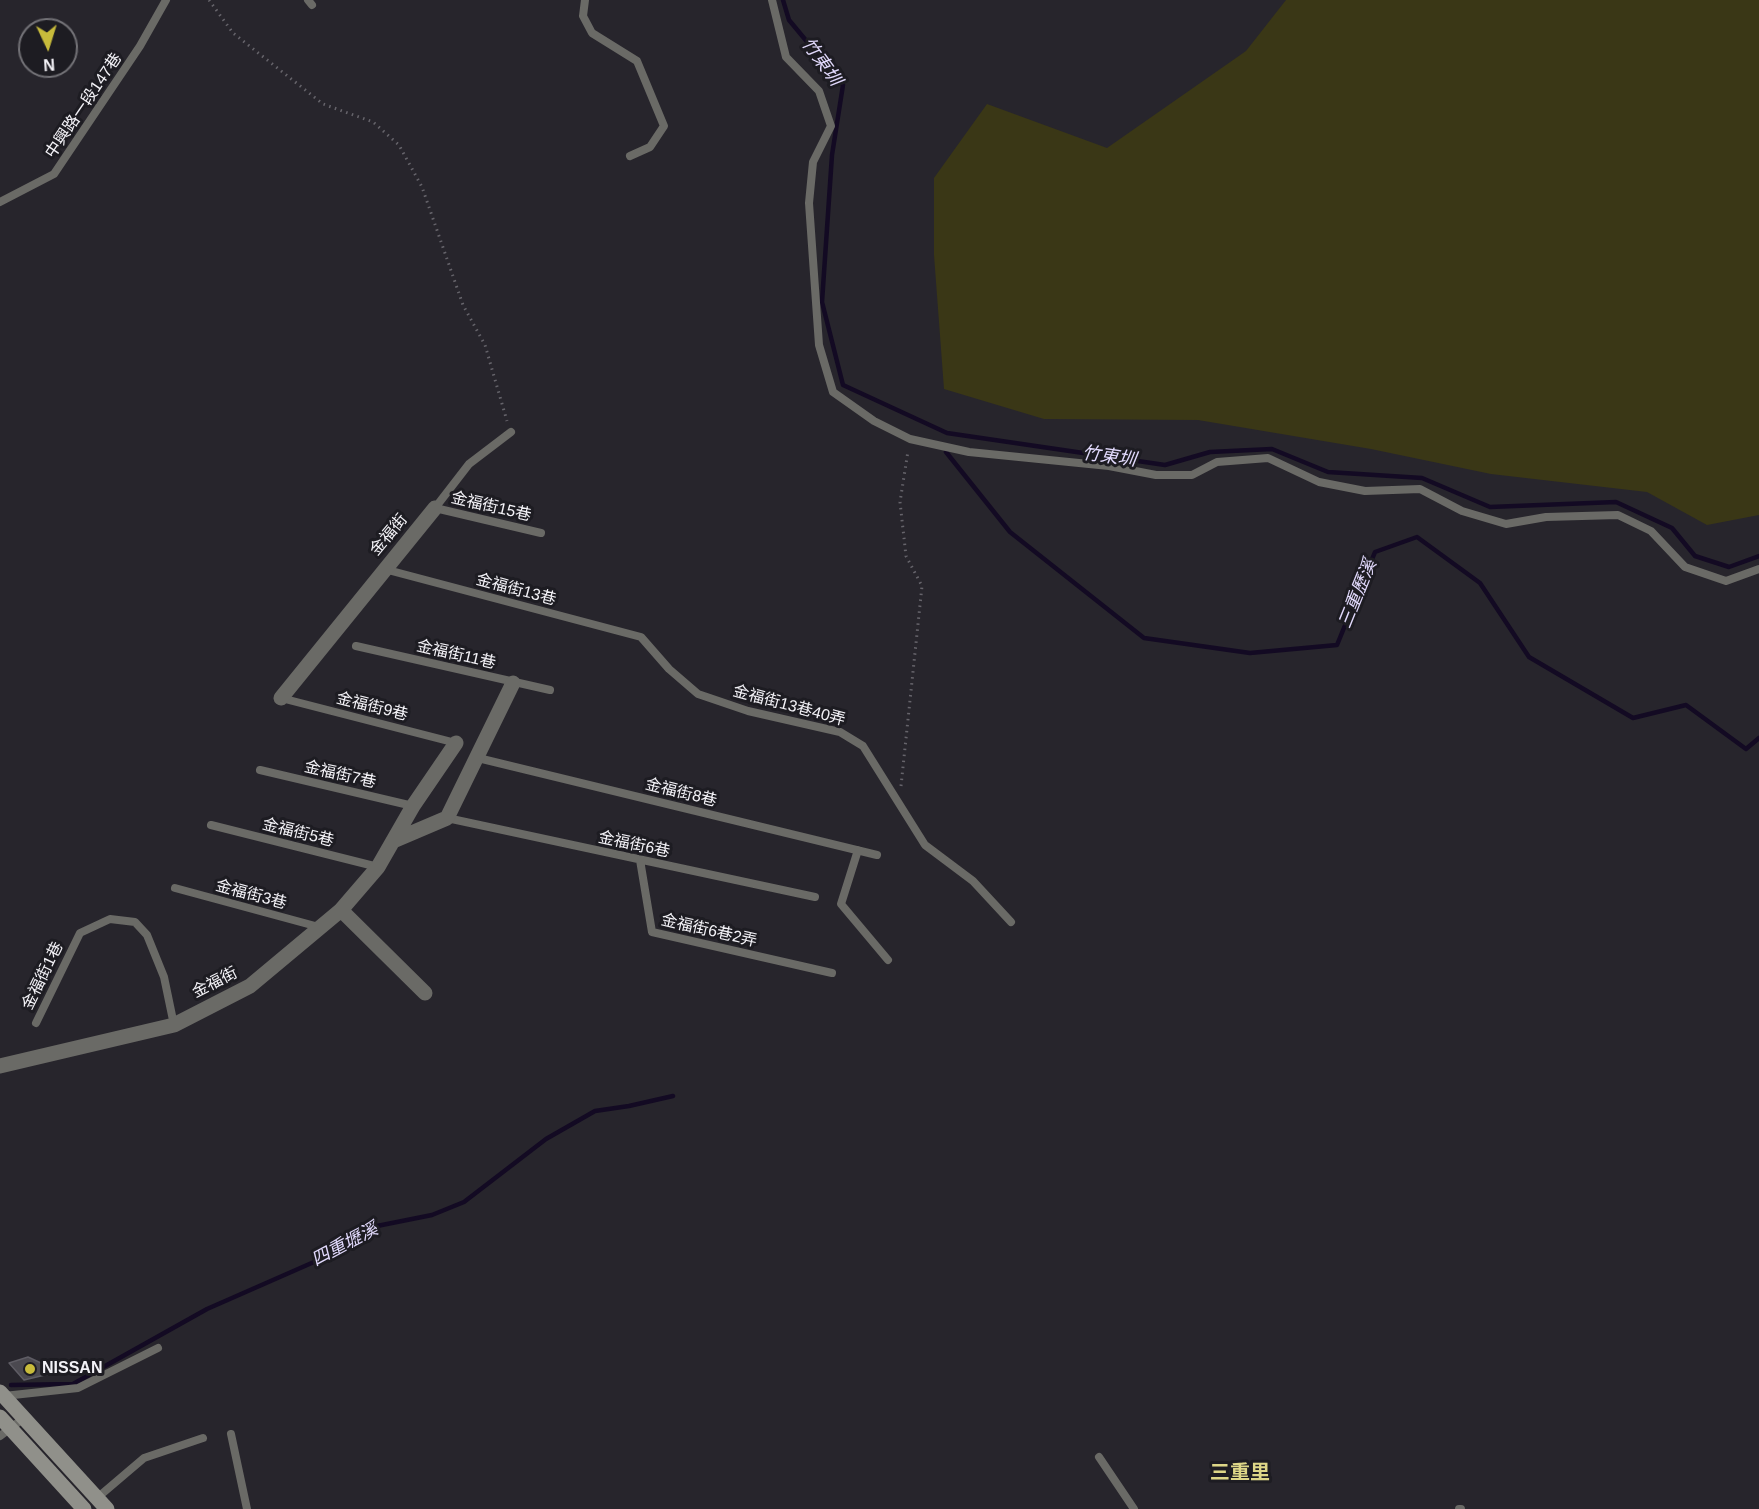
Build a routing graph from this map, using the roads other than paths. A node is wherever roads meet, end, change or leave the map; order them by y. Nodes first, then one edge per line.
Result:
1 (166, 0) edge
2 (585, 0) edge
3 (772, 0) edge
4 (630, 156) dead end
5 (0, 202) edge
6 (511, 432) road end
7 (435, 508) junction
8 (541, 532) dead end
9 (1759, 568) edge
10 (384, 570) junction
11 (641, 637) joint
12 (356, 646) dead end
13 (513, 683) junction
14 (550, 690) dead end
15 (280, 698) joint
16 (456, 743) joint
17 (478, 758) junction
18 (260, 770) dead end
19 (412, 806) junction
20 (447, 818) junction
21 (212, 825) dead end
22 (393, 841) junction
23 (858, 850) junction
24 (877, 855) dead end
25 (640, 860) junction
26 (378, 867) junction
27 (175, 888) dead end
28 (814, 897) dead end
29 (341, 910) junction
30 (1011, 922) dead end
31 (320, 928) junction
32 (888, 960) dead end
33 (832, 973) dead end
34 (425, 993) dead end
35 (36, 1023) dead end
36 (174, 1025) junction
37 (0, 1066) edge
38 (158, 1348) dead end
39 (1, 1395) edge
40 (24, 1418) junction
41 (3, 1427) edge
42 (231, 1434) dead end
43 (203, 1438) dead end
44 (1099, 1457) dead end
45 (102, 1503) edge
46 (84, 1509) edge
47 (247, 1509) edge
48 (1134, 1509) edge

1 - 5 lane, 中興路一段147巷
2 - 4 lane
3 - 9 lane
6 - 7 lane
7 - 8 lane, 金福街15巷
7 - 10 street, 金福街
10 - 11 lane, 金福街13巷
10 - 15 street, 金福街
11 - 30 lane, 金福街13巷40弄
12 - 13 lane, 金福街11巷
13 - 14 lane, 金福街11巷
13 - 17 street
15 - 16 lane, 金福街9巷
16 - 19 street, 金福街
17 - 20 street
17 - 23 lane, 金福街8巷
18 - 19 lane, 金福街7巷
19 - 22 street, 金福街
20 - 22 street
20 - 25 lane, 金福街6巷
21 - 26 lane, 金福街5巷
22 - 26 street, 金福街
23 - 24 lane, 金福街8巷
23 - 32 lane
25 - 28 lane, 金福街6巷
25 - 33 lane, 金福街6巷2弄
26 - 29 street, 金福街
27 - 31 lane, 金福街3巷
29 - 31 street, 金福街
29 - 34 street
31 - 36 street, 金福街
35 - 36 lane, 金福街1巷
36 - 37 street, 金福街
38 - 39 lane
39 - 40 main road
40 - 41 lane
40 - 45 main road
41 - 46 main road
42 - 47 lane
43 - 45 lane
44 - 48 lane

